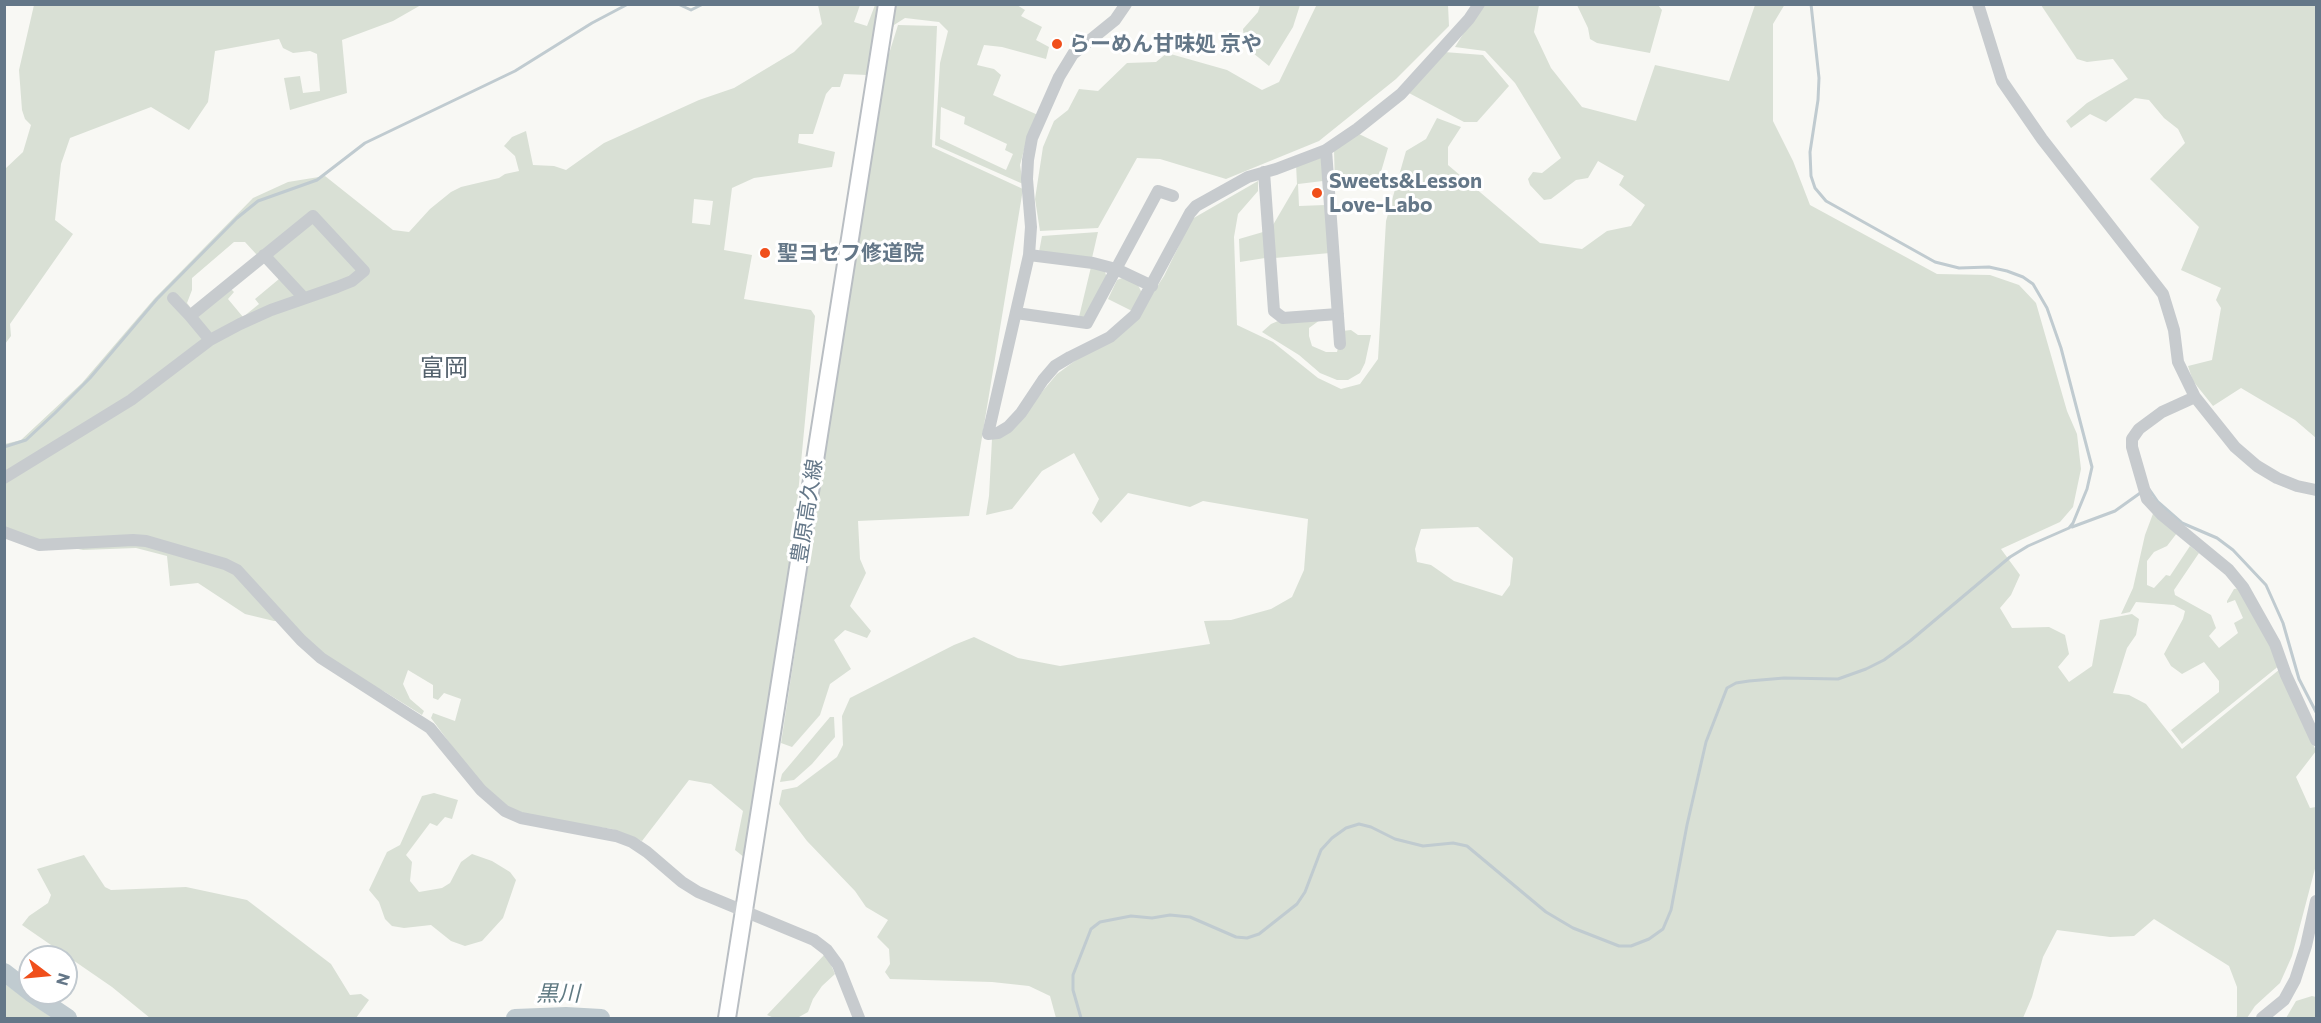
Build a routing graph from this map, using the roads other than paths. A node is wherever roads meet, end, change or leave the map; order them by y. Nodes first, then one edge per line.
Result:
1 (887, 4) edge
2 (1126, 4) edge
3 (1479, 4) edge
4 (1978, 4) edge
5 (1326, 150) junction
6 (1264, 172) junction
7 (1173, 196) dead end
8 (264, 255) junction
9 (1029, 255) junction
10 (1116, 269) junction
11 (1152, 286) junction
12 (173, 298) dead end
13 (304, 298) junction
14 (1016, 313) junction
15 (1338, 314) junction
16 (190, 316) junction
17 (210, 340) junction
18 (1340, 344) dead end
19 (2195, 397) junction
20 (4, 478) edge
21 (2316, 490) edge
22 (4, 532) edge
23 (2316, 740) edge
24 (2316, 901) edge
25 (744, 912) junction
26 (727, 1018) edge
27 (859, 1018) edge
28 (2262, 1018) edge

1 - 25 main road, 豊原高久線
2 - 9 street
3 - 5 street
4 - 19 street
5 - 6 street
5 - 15 street
6 - 11 street
6 - 15 street
7 - 10 street
8 - 13 street
8 - 13 street
8 - 16 street
9 - 10 street
9 - 14 street
10 - 11 street
10 - 14 street
11 - 14 street
12 - 16 street
13 - 17 street
15 - 18 street
16 - 17 street
17 - 20 street
19 - 21 street
19 - 23 street
22 - 25 street
24 - 28 street
25 - 26 main road, 豊原高久線
25 - 27 street

